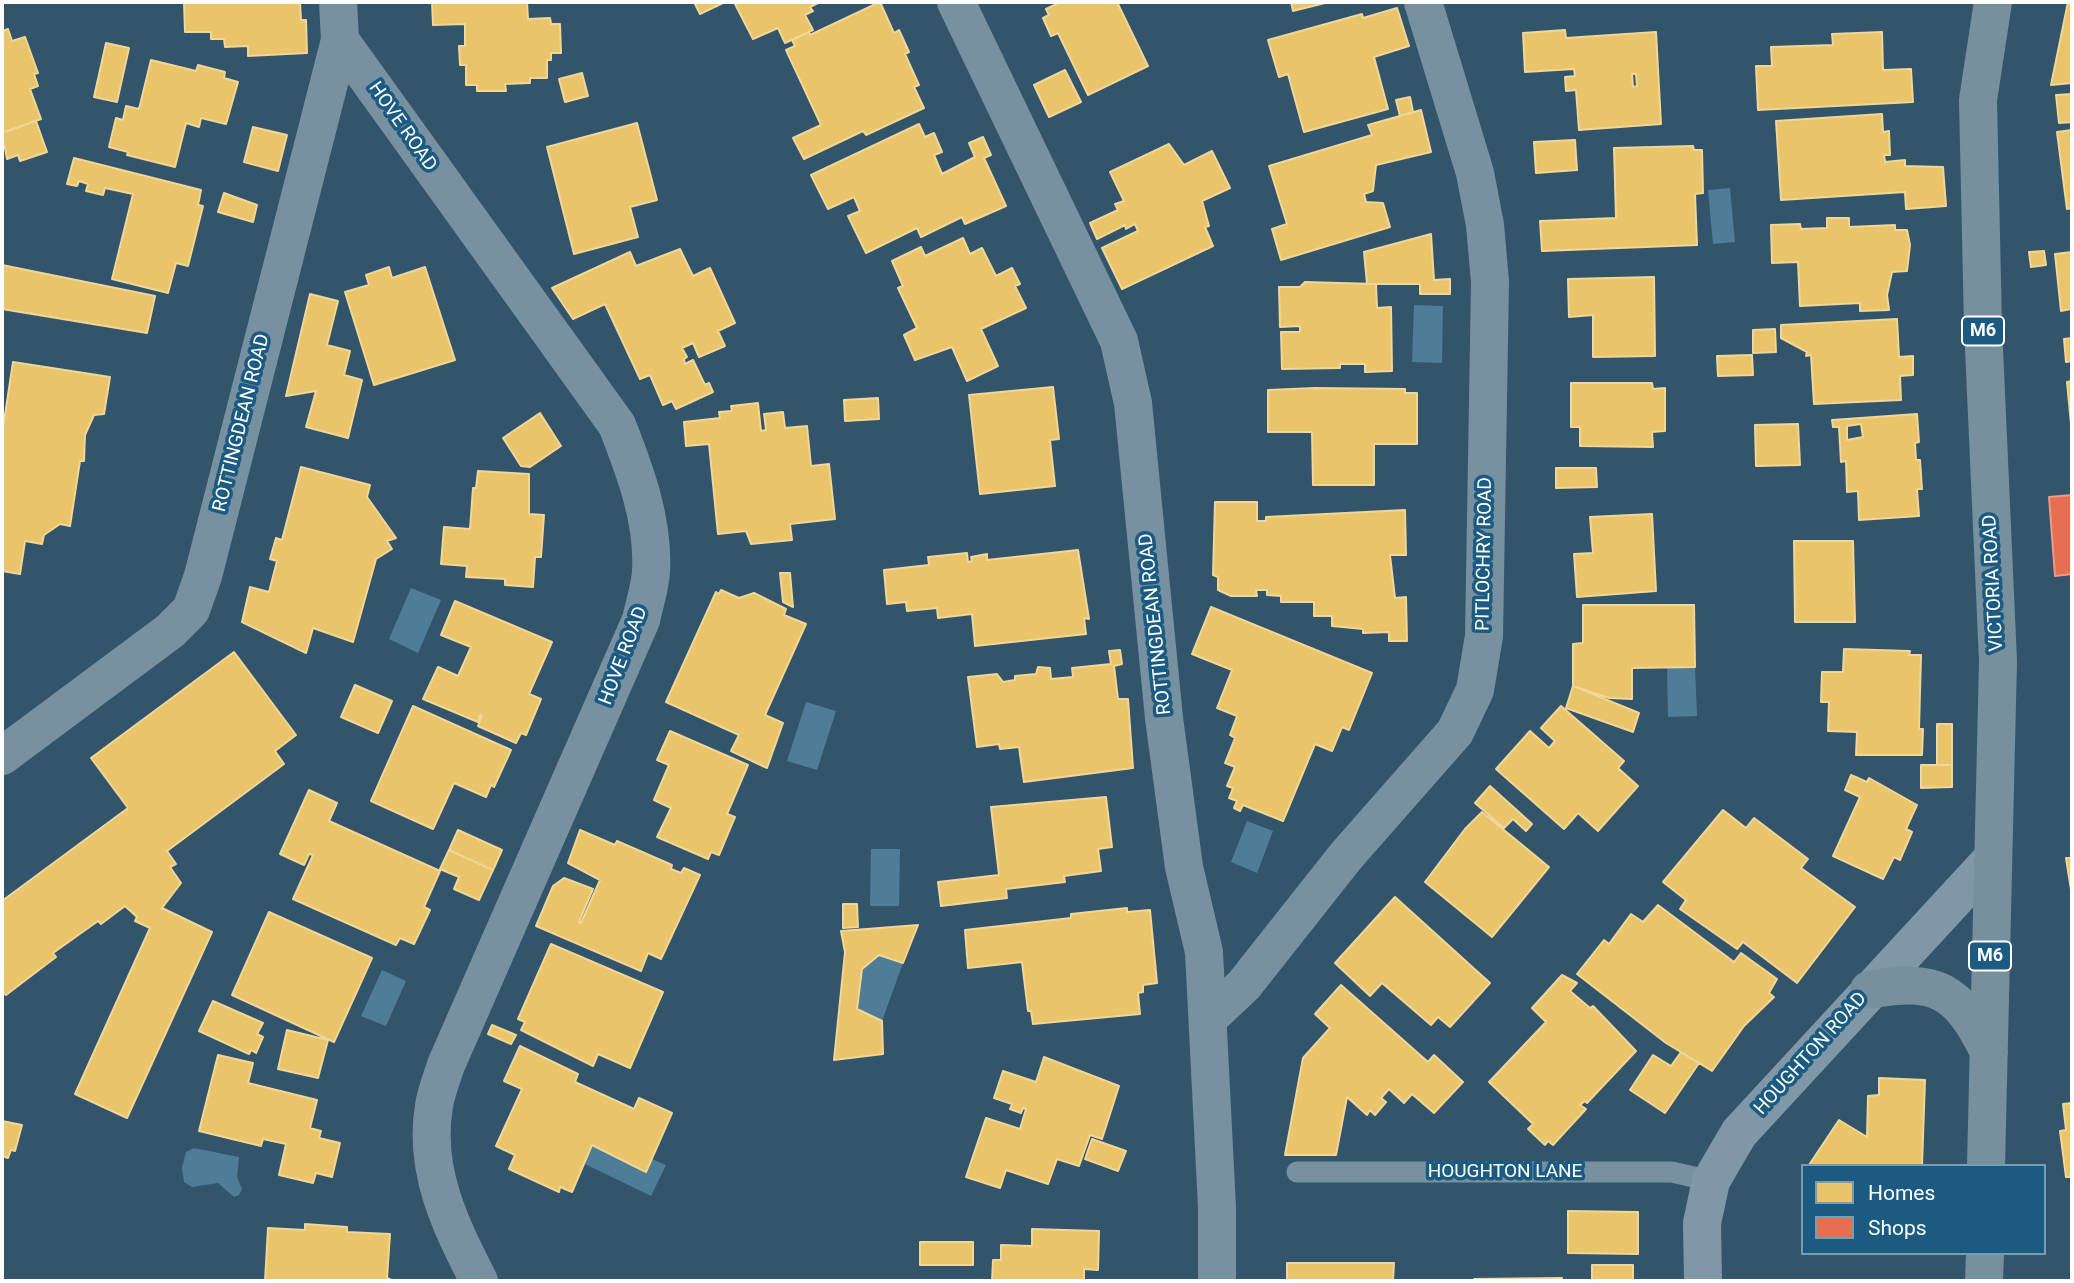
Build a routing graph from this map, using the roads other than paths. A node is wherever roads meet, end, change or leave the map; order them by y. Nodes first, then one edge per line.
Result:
1 (338, 2) edge
2 (956, 2) edge
3 (1423, 2) edge
4 (1993, 2) edge
5 (340, 40) junction
6 (2, 756) edge
7 (1991, 860) junction
8 (1869, 990) junction
9 (1209, 1018) junction
10 (1989, 1052) junction
11 (1986, 1164) edge
12 (1297, 1172) dead end
13 (1711, 1181) junction
14 (1984, 1255) edge
15 (479, 1281) edge
16 (1217, 1281) edge
17 (1703, 1281) edge
18 (1984, 1281) edge

1 - 5 street, ROTTINGDEAN ROAD
2 - 9 street, ROTTINGDEAN ROAD
3 - 9 street, PITLOCHRY ROAD
4 - 7 main road, VICTORIA ROAD / M6
5 - 6 street, ROTTINGDEAN ROAD
5 - 15 street, HOVE ROAD
7 - 8 street, HOUGHTON ROAD
7 - 10 main road, VICTORIA ROAD / M6
8 - 10 main road
8 - 13 street, HOUGHTON ROAD
9 - 16 street, ROTTINGDEAN ROAD
10 - 11 main road, VICTORIA ROAD / M6
12 - 13 lane, HOUGHTON LANE
13 - 17 street, HOUGHTON ROAD
14 - 18 main road

